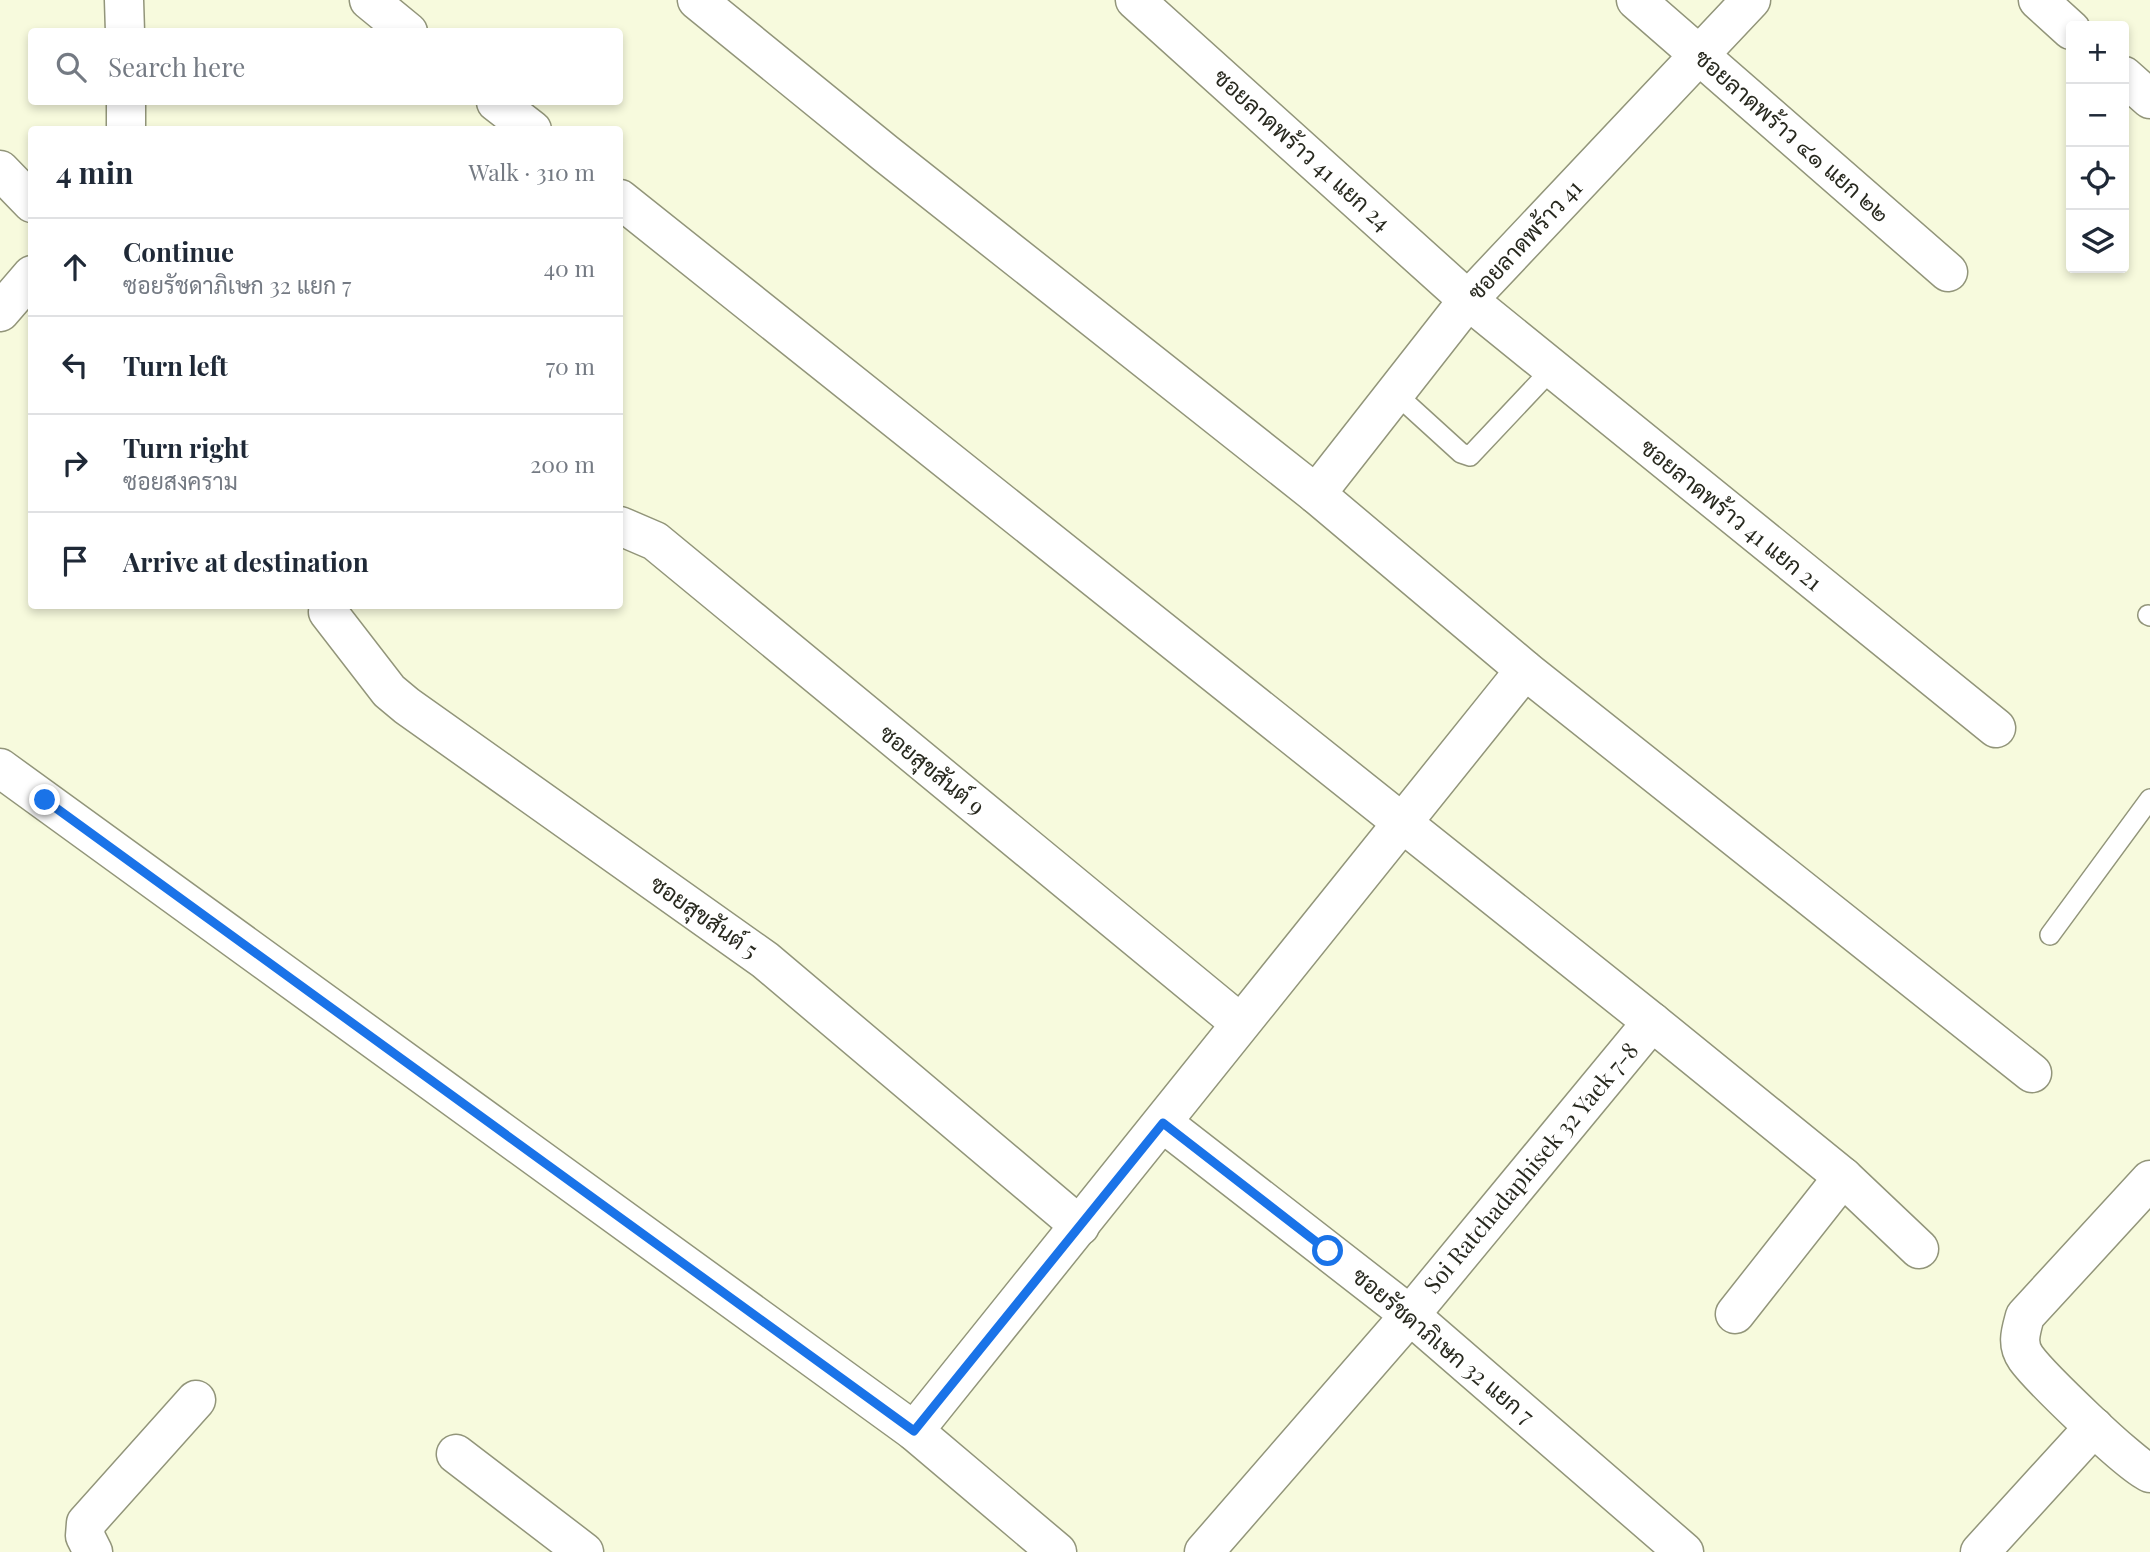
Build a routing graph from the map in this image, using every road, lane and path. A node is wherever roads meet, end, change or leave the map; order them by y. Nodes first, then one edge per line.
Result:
1 (124, 0) edge
2 (369, 0) edge
3 (697, 0) edge
4 (1135, 0) edge
5 (1636, 0) edge
6 (1751, 0) edge
7 (2038, 0) edge
8 (2066, 25) edge
9 (125, 28) edge
10 (403, 28) edge
11 (1699, 56) junction
12 (2129, 80) edge
13 (2150, 99) edge
14 (126, 105) edge
15 (500, 105) edge
16 (126, 126) edge
17 (527, 126) edge
18 (0, 170) edge
19 (28, 199) edge
20 (623, 201) edge
21 (1948, 272) dead end
22 (28, 280) edge
23 (1468, 300) junction
24 (0, 312) edge
25 (1552, 369) junction
26 (1395, 393) junction
27 (1316, 494) junction
28 (623, 527) edge
29 (328, 612) dead end
30 (1525, 670) junction
31 (1996, 728) dead end
32 (0, 768) edge
33 (2150, 799) edge
34 (1403, 822) junction
35 (2050, 935) dead end
36 (1652, 1022) junction
37 (1240, 1023) junction
38 (2032, 1073) dead end
39 (1163, 1123) junction
40 (1843, 1177) junction
41 (2150, 1180) edge
42 (1080, 1226) junction
43 (1919, 1249) dead end
44 (1409, 1314) junction
45 (1735, 1314) dead end
46 (196, 1400) dead end
47 (2094, 1427) junction
48 (914, 1431) junction
49 (456, 1454) dead end
50 (2150, 1473) edge
51 (93, 1552) edge
52 (584, 1552) edge
53 (1056, 1552) edge
54 (1204, 1552) edge
55 (1684, 1552) edge
56 (1980, 1552) edge

1 - 9 street
2 - 10 street
3 - 27 street
4 - 23 street, ซอยลาดพร้าว 41 แยก 24
5 - 11 street, ซอยลาดพร้าว ๔๑ แยก ๒๒
6 - 11 street, ซอยลาดพร้าว 41
7 - 8 street
11 - 21 street, ซอยลาดพร้าว ๔๑ แยก ๒๒
11 - 23 street, ซอยลาดพร้าว 41
12 - 13 street
14 - 16 street
15 - 17 street
18 - 19 street
20 - 34 street
22 - 24 street
23 - 25 street, ซอยลาดพร้าว 41 แยก 21
23 - 26 street, ซอยลาดพร้าว 41
25 - 26 lane
25 - 31 street, ซอยลาดพร้าว 41 แยก 21
26 - 27 street, ซอยลาดพร้าว 41
27 - 30 street
28 - 37 street, ซอยสุขสันต์ 9
29 - 42 street, ซอยสุขสันต์ 5
30 - 34 street
30 - 38 street
32 - 48 street
33 - 35 lane
34 - 36 street
34 - 37 street
36 - 40 street
36 - 44 street, Soi Ratchadaphisek 32 Yaek 7-8
37 - 39 street
39 - 42 street
39 - 44 street, ซอยรัชดาภิเษก 32 แยก 7
40 - 43 street
40 - 45 street
41 - 47 street
42 - 48 street
44 - 54 street, Soi Ratchadaphisek 32 Yaek 7-8
44 - 55 street, ซอยรัชดาภิเษก 32 แยก 7
46 - 51 street
47 - 50 street
47 - 56 street
48 - 53 street
49 - 52 street

